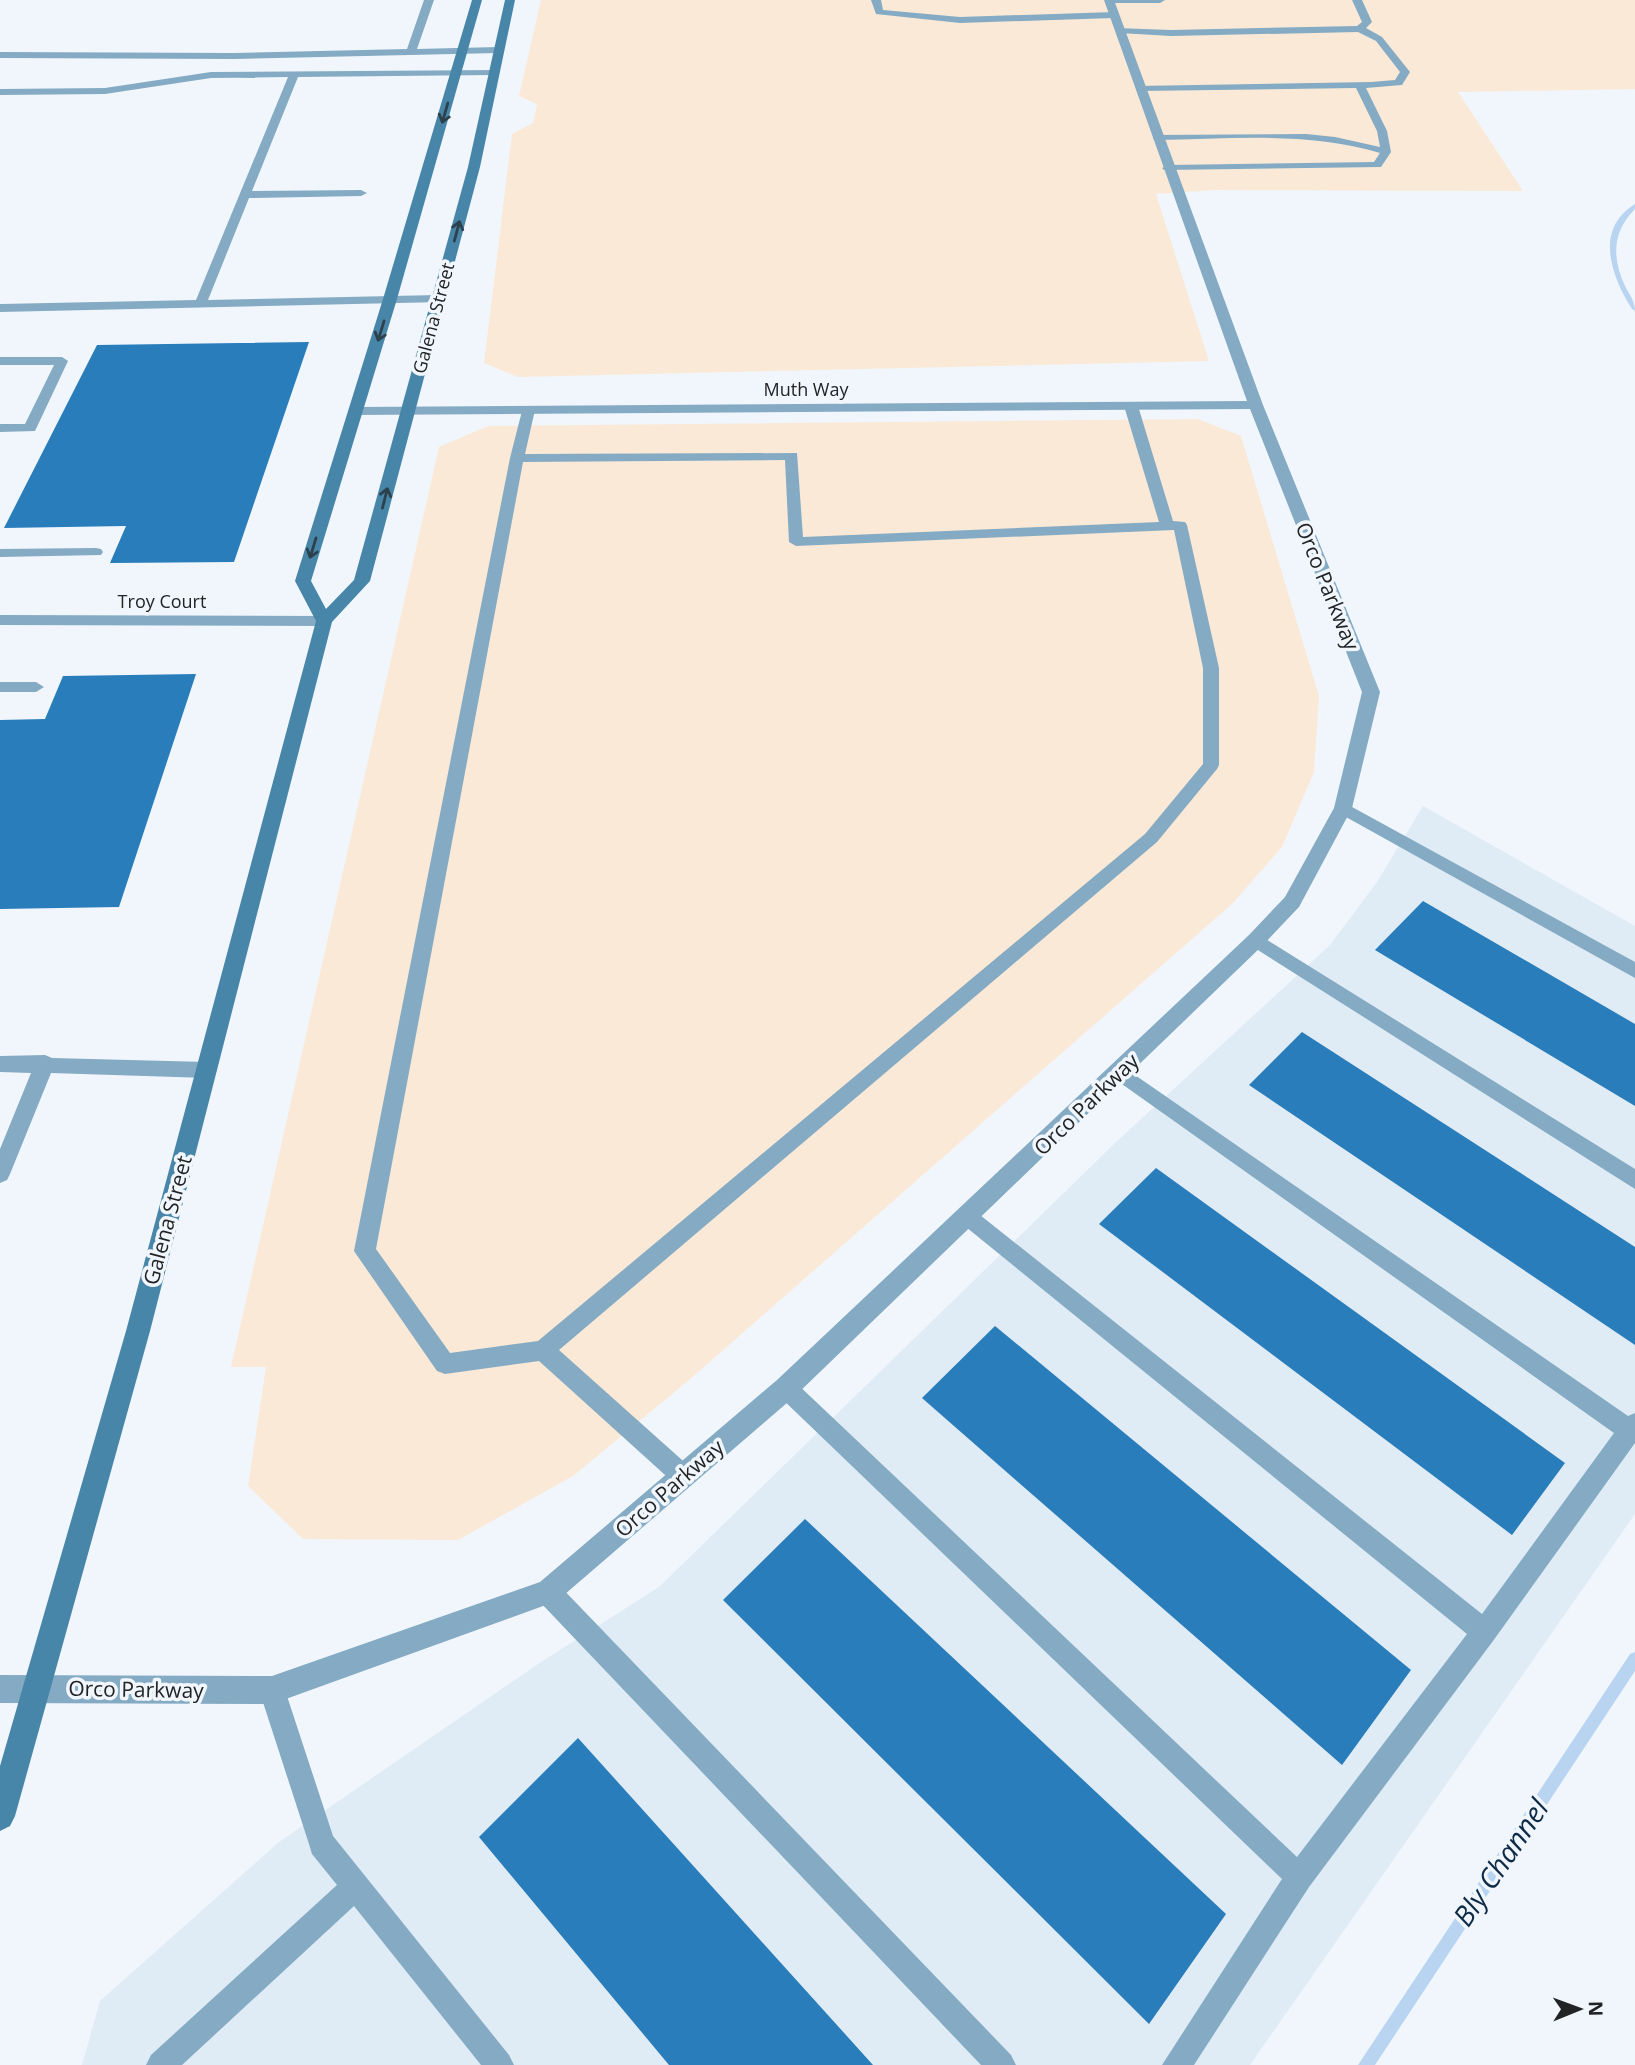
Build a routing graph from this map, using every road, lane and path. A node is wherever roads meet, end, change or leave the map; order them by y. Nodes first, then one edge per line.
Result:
1 (429, 0) edge
2 (477, 0) edge
3 (510, 0) edge
4 (876, 0) edge
5 (1160, 0) edge
6 (1357, 0) edge
7 (1113, 11) edge
8 (1360, 29) junction
9 (498, 50) junction
10 (411, 51) junction
11 (464, 51) junction
12 (0, 55) edge
13 (493, 72) junction
14 (456, 73) junction
15 (294, 75) junction
16 (1360, 86) junction
17 (1140, 88) junction
18 (0, 92) edge
19 (1157, 137) junction
20 (1386, 152) junction
21 (1168, 168) junction
22 (361, 192) dead end
23 (245, 195) junction
24 (390, 299) junction
25 (438, 299) junction
26 (201, 303) junction
27 (0, 308) edge
28 (0, 361) edge
29 (1256, 405) junction
30 (1131, 406) junction
31 (528, 410) junction
32 (356, 411) junction
33 (407, 411) junction
34 (0, 428) edge
35 (517, 458) junction
36 (1167, 526) junction
37 (96, 552) dead end
38 (0, 553) edge
39 (0, 620) edge
40 (324, 621) junction
41 (0, 687) edge
42 (36, 687) dead end
43 (1343, 808) junction
44 (1256, 940) junction
45 (1635, 971) edge
46 (0, 1063) edge
47 (45, 1063) junction
48 (207, 1070) junction
49 (1119, 1072) junction
50 (0, 1174) edge
51 (1635, 1180) edge
52 (968, 1217) junction
53 (543, 1350) junction
54 (786, 1388) junction
55 (1632, 1427) edge
56 (683, 1476) junction
57 (548, 1592) junction
58 (1484, 1632) junction
59 (36, 1688) junction
60 (0, 1689) edge
61 (272, 1690) junction
62 (0, 1816) edge
63 (1299, 1877) junction
64 (356, 1886) junction
65 (161, 2065) edge
66 (499, 2065) edge
67 (1001, 2065) edge
68 (1177, 2065) edge

1 - 10 lane
2 - 11 street
3 - 9 street, Galena Street
4 - 7 lane
5 - 7 lane
6 - 8 lane
7 - 8 lane
7 - 17 street, Orco Parkway
8 - 16 lane
9 - 11 lane
9 - 13 street, Galena Street
10 - 11 lane
10 - 12 lane
11 - 14 street
13 - 14 lane
25 -> 13 street, Galena Street
14 - 15 lane
14 -> 24 street
15 - 18 lane
15 - 23 lane
16 - 17 lane
16 - 20 lane
17 - 19 street, Orco Parkway
19 - 20 lane
19 - 21 street, Orco Parkway
20 - 21 lane
21 - 29 street, Orco Parkway
22 - 23 lane
23 - 26 lane
24 - 25 lane
24 - 26 lane
24 -> 32 street
25 - 33 street, Galena Street
26 - 27 lane
28 - 34 lane
29 - 30 street, Muth Way
29 - 43 street, Orco Parkway
30 - 31 street, Muth Way
30 - 36 lane
31 - 33 street, Muth Way
31 - 35 lane
32 - 33 street, Muth Way
32 -> 40 street
40 -> 33 street, Galena Street
35 - 36 lane
35 - 53 lane
36 - 53 lane
37 - 38 lane
39 - 40 street, Troy Court
40 - 48 street, Galena Street
41 - 42 lane
43 - 44 street, Orco Parkway
43 - 45 lane
44 - 49 street, Orco Parkway
44 - 51 lane
46 - 47 lane
47 - 48 lane
47 - 50 lane
48 - 59 street, Galena Street
49 - 52 street, Orco Parkway
49 - 55 lane
52 - 54 street, Orco Parkway
52 - 58 lane
53 - 56 lane
54 - 56 street, Orco Parkway
54 - 63 lane
55 - 58 lane
56 - 57 street, Orco Parkway
57 - 61 street, Orco Parkway
57 - 67 lane
58 - 63 lane
59 - 60 street, Orco Parkway
59 - 61 street, Orco Parkway
59 - 62 street, Galena Street
61 - 64 lane
63 - 68 lane
64 - 65 lane
64 - 66 lane

